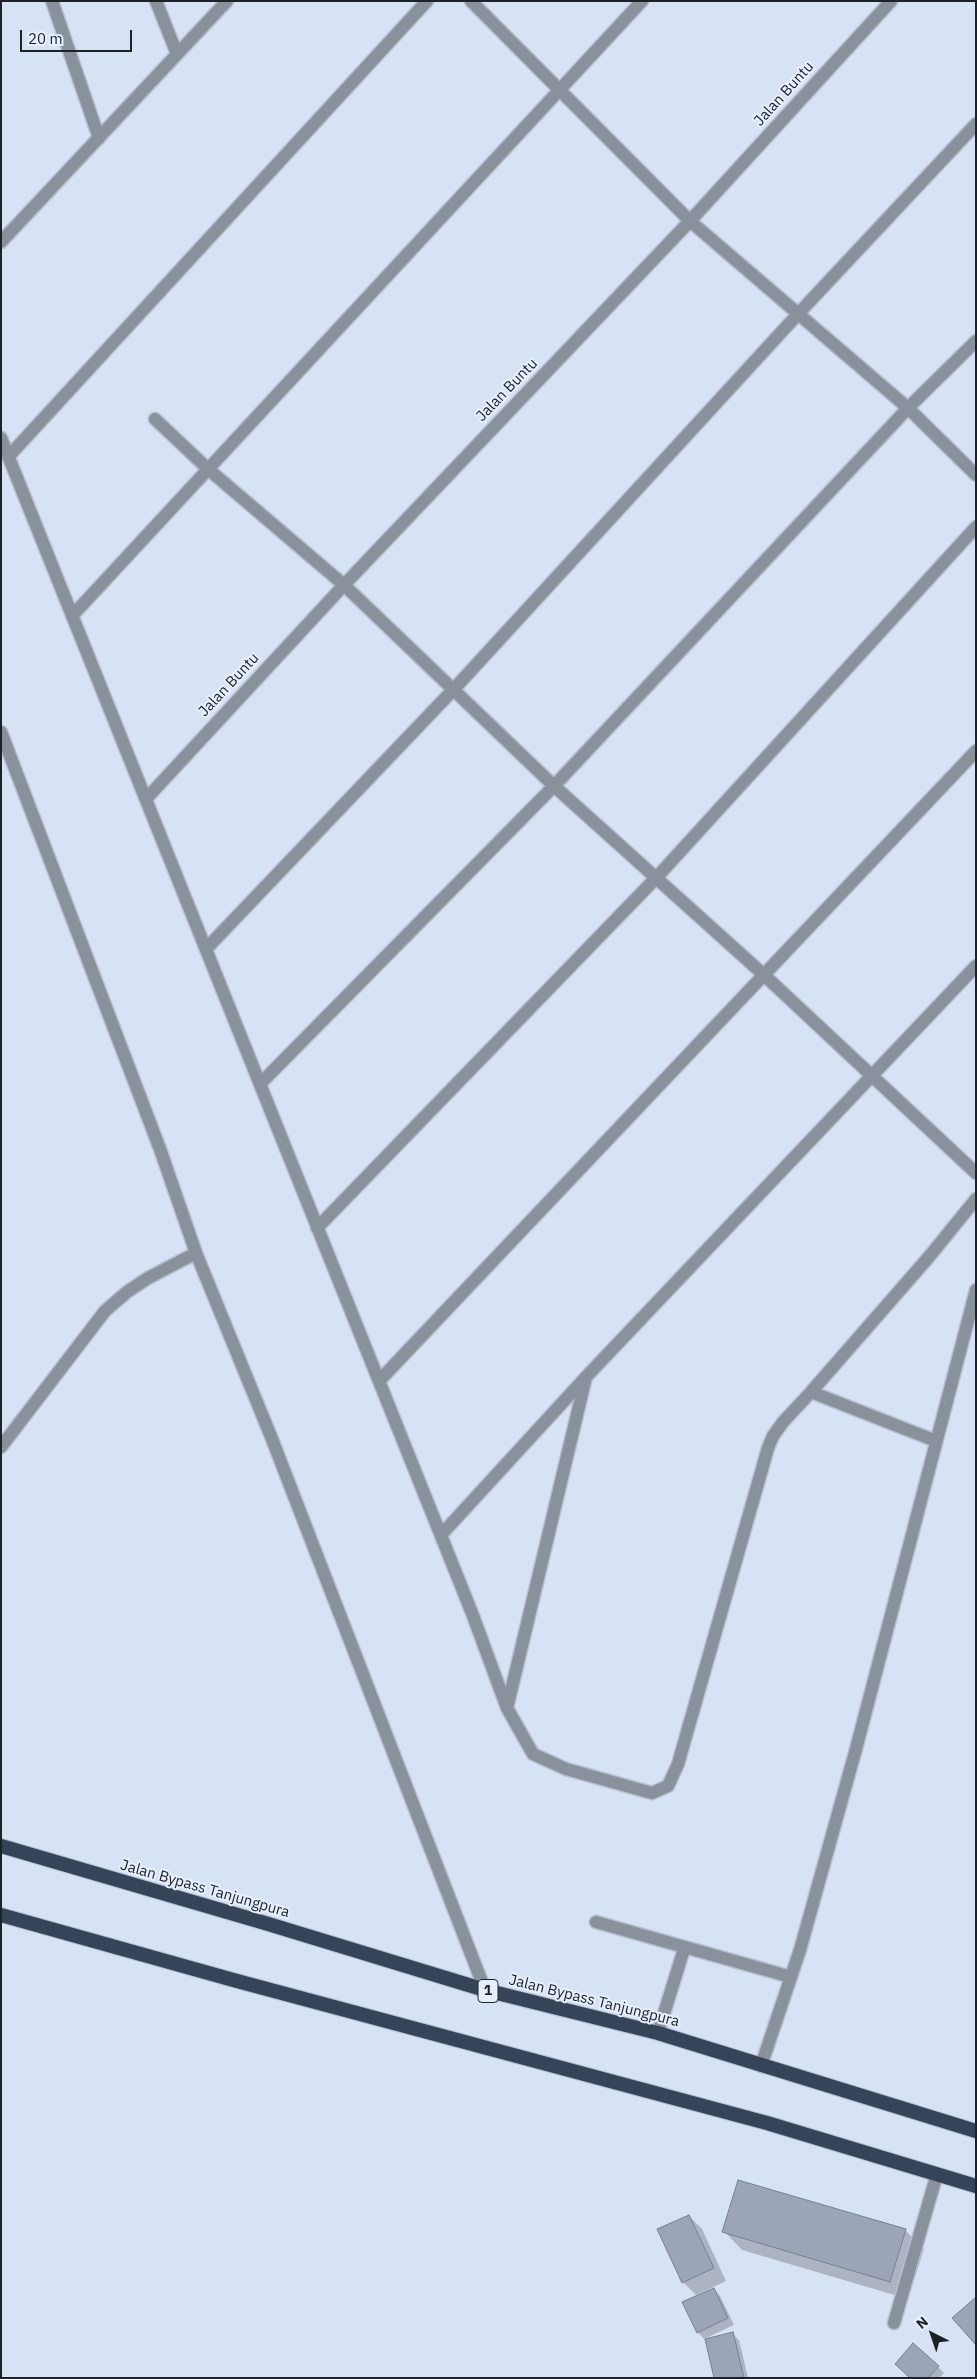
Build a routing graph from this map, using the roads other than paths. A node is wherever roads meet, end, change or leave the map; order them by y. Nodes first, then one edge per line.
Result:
1 (52, 1) edge
2 (156, 1) edge
3 (227, 1) edge
4 (427, 1) edge
5 (471, 1) edge
6 (642, 1) edge
7 (891, 1) edge
8 (177, 54) junction
9 (560, 90) junction
10 (976, 124) edge
11 (99, 138) junction
12 (690, 221) junction
13 (1, 242) edge
14 (798, 314) junction
15 (976, 341) edge
16 (908, 408) junction
17 (155, 419) dead end
18 (1, 438) edge
19 (9, 456) junction
20 (208, 469) junction
21 (976, 475) edge
22 (976, 528) edge
23 (344, 585) junction
24 (72, 616) junction
25 (454, 689) junction
26 (1, 732) edge
27 (976, 751) edge
28 (554, 786) junction
29 (146, 799) junction
30 (657, 878) junction
31 (206, 949) junction
32 (976, 966) edge
33 (764, 975) junction
34 (871, 1075) junction
35 (260, 1084) junction
36 (976, 1173) edge
37 (976, 1198) edge
38 (318, 1228) junction
39 (196, 1253) junction
40 (976, 1290) edge
41 (586, 1377) junction
42 (379, 1381) junction
43 (811, 1392) junction
44 (936, 1441) junction
45 (1, 1447) edge
46 (441, 1535) junction
47 (507, 1708) junction
48 (1, 1846) edge
49 (1, 1915) edge
50 (596, 1922) dead end
51 (684, 1949) junction
52 (791, 1977) junction
53 (485, 1990) junction
54 (658, 2033) junction
55 (760, 2066) junction
56 (976, 2131) edge
57 (937, 2174) junction
58 (976, 2186) edge
59 (894, 2323) dead end

1 - 11 street
2 - 8 street
3 - 8 street
4 - 19 street
5 - 9 street
6 - 9 street
7 - 12 street, Jalan Buntu
8 - 11 street
9 - 12 street
9 - 20 street
10 - 14 street
11 - 13 street
12 - 14 street
12 - 23 street, Jalan Buntu
14 - 16 street
14 - 25 street
15 - 16 street
16 - 21 street
16 - 28 street
17 - 20 street
18 - 19 street
19 - 24 street
20 - 23 street
20 - 24 street
22 - 30 street
23 - 25 street
23 - 29 street, Jalan Buntu
24 - 29 street
25 - 28 street
25 - 31 street
26 - 39 street
27 - 33 street
28 - 30 street
28 - 35 street
29 - 31 street
30 - 33 street
30 - 38 street
31 - 35 street
32 - 34 street
33 - 34 street
33 - 42 street
34 - 36 street
34 - 41 street
35 - 38 street
37 - 43 street
38 - 42 street
39 - 45 street
39 - 53 street
40 - 44 street
41 - 46 street
41 - 47 street
42 - 46 street
43 - 44 street
43 - 47 street
44 - 52 street
46 - 47 street
48 - 53 highway, Jalan Bypass Tanjungpura / 1
49 - 57 highway
50 - 51 street
51 - 52 street
51 - 54 street
52 - 55 street
53 - 54 highway, Jalan Bypass Tanjungpura / 1
54 - 55 highway, Jalan Bypass Tanjungpura / 1
55 - 56 highway, Jalan Bypass Tanjungpura / 1
57 - 58 highway
57 - 59 street

